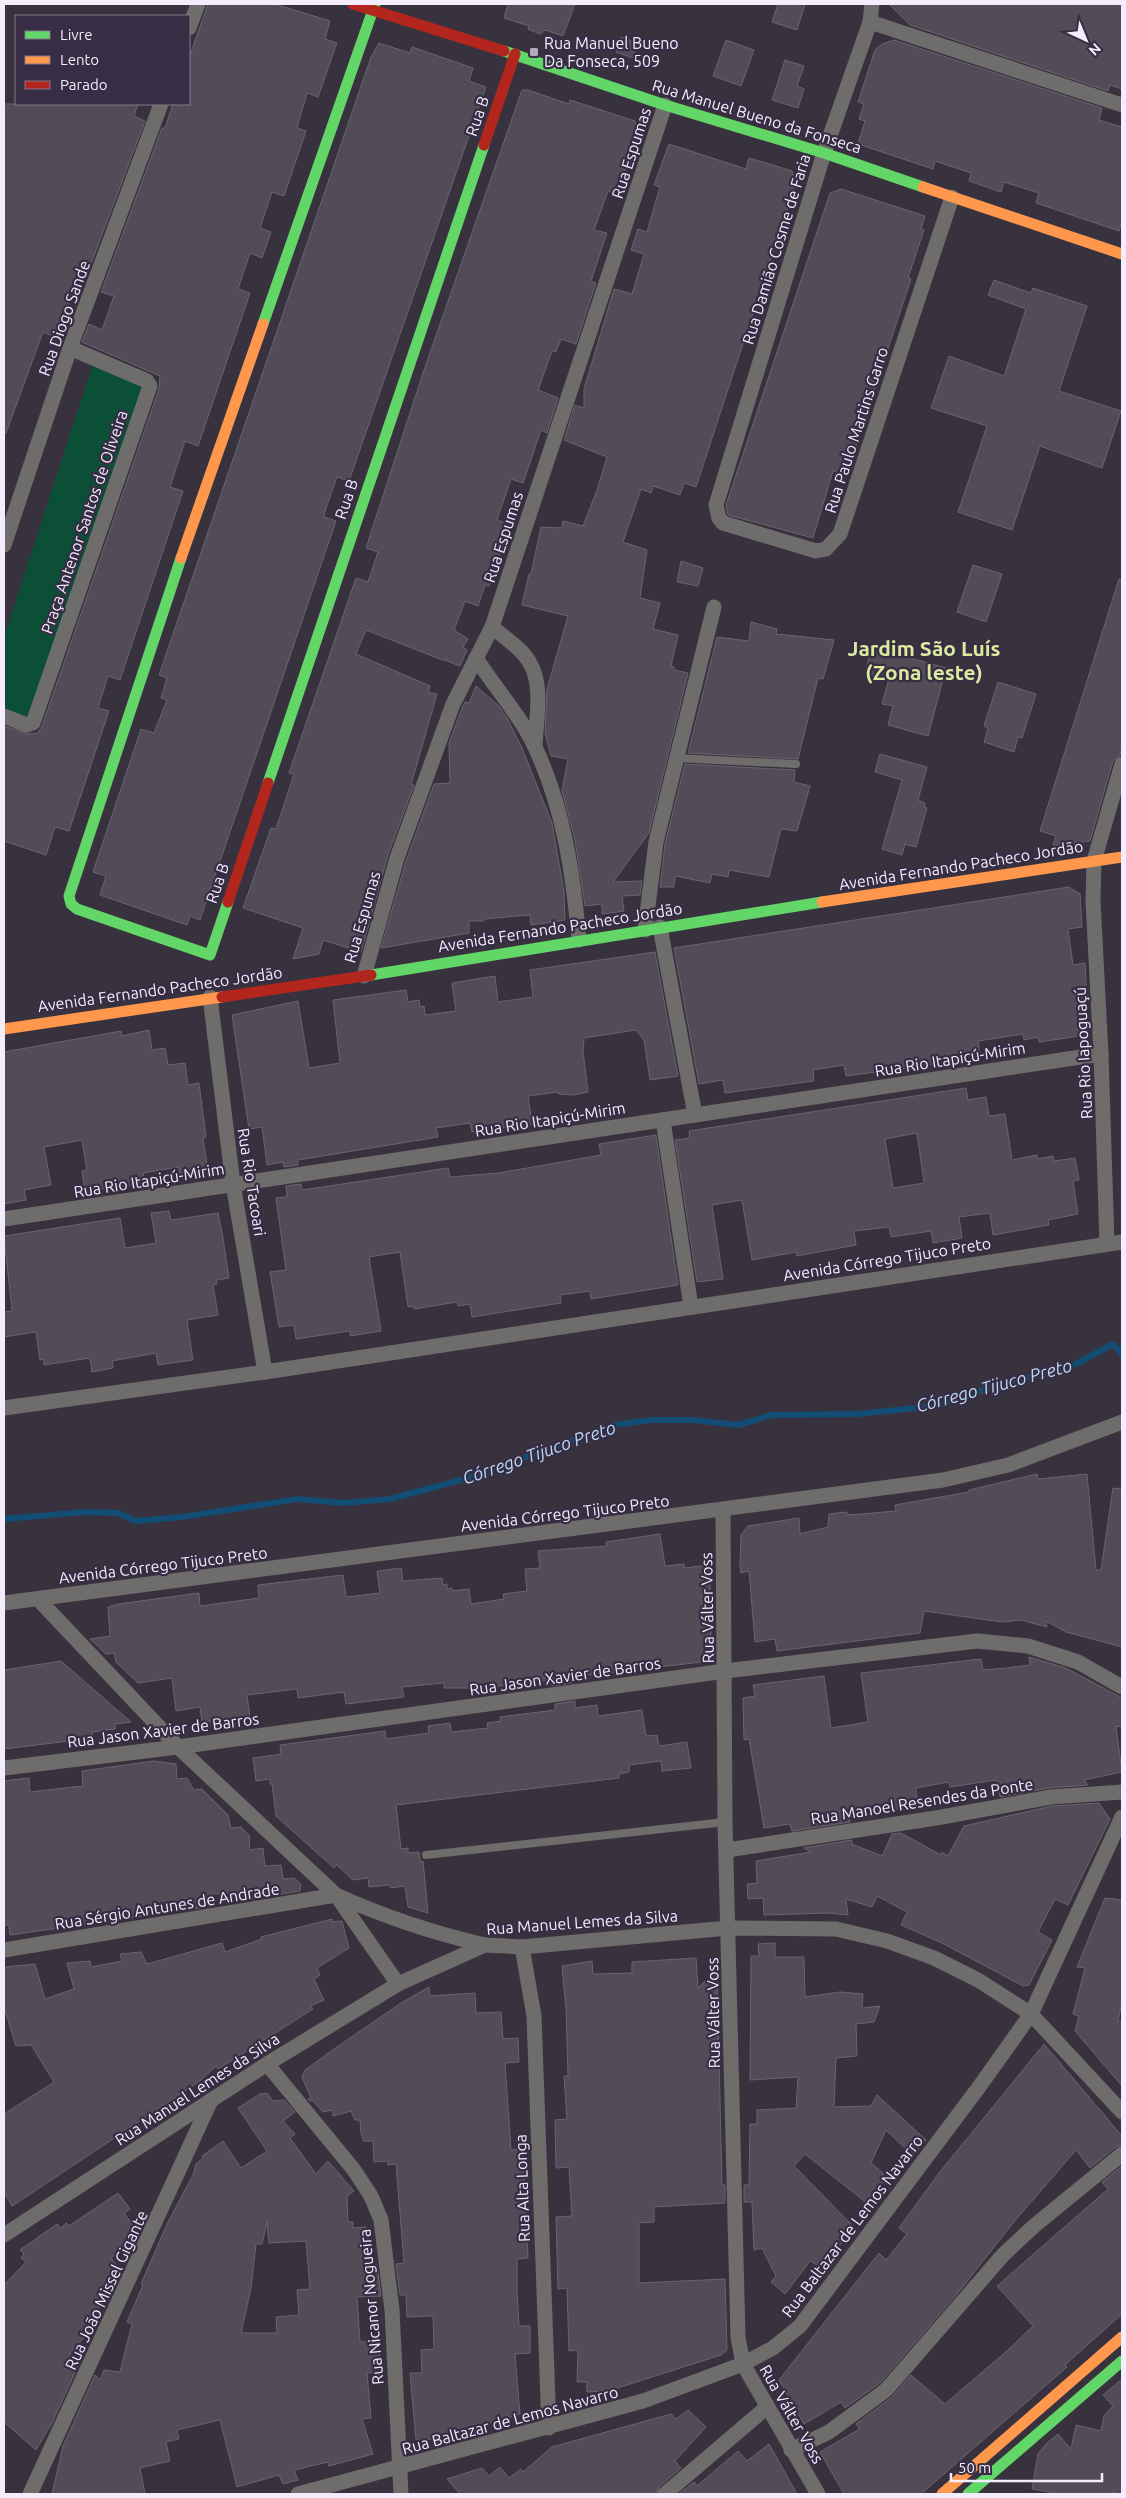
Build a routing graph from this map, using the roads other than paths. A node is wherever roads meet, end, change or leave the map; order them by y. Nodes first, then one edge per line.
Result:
1 (198, 4) edge
2 (354, 4) edge
3 (872, 4) edge
4 (374, 7) edge
5 (870, 22) junction
6 (190, 25) edge
7 (515, 54) junction
8 (161, 105) edge
9 (665, 105) junction
10 (1122, 105) edge
11 (824, 153) junction
12 (952, 196) junction
13 (1122, 254) edge
14 (70, 348) junction
15 (716, 505) joint
16 (4, 545) edge
17 (714, 607) dead end
18 (492, 627) junction
19 (476, 658) junction
20 (4, 716) edge
21 (535, 746) junction
22 (676, 758) junction
23 (796, 764) dead end
24 (1122, 764) edge
25 (1122, 857) edge
26 (1094, 861) junction
27 (660, 927) junction
28 (645, 930) junction
29 (580, 940) junction
30 (364, 976) junction
31 (210, 997) junction
32 (4, 1029) edge
33 (1101, 1054) junction
34 (695, 1115) junction
35 (663, 1120) junction
36 (233, 1184) junction
37 (4, 1219) edge
38 (1115, 1243) edge
39 (691, 1307) junction
40 (265, 1372) junction
41 (4, 1408) edge
42 (1122, 1422) edge
43 (723, 1510) junction
44 (38, 1599) junction
45 (4, 1603) edge
46 (725, 1671) junction
47 (1122, 1688) edge
48 (178, 1747) junction
49 (4, 1768) edge
50 (1122, 1792) edge
51 (1122, 1817) edge
52 (725, 1822) junction
53 (727, 1850) junction
54 (426, 1856) dead end
55 (336, 1895) junction
56 (728, 1928) junction
57 (485, 1945) junction
58 (522, 1947) junction
59 (4, 1950) edge
60 (398, 1984) junction
61 (1031, 2014) junction
62 (267, 2064) junction
63 (211, 2100) junction
64 (1122, 2112) edge
65 (1122, 2154) edge
66 (4, 2235) edge
67 (1122, 2336) edge
68 (1122, 2361) edge
69 (743, 2364) junction
70 (767, 2407) junction
71 (548, 2428) junction
72 (791, 2450) junction
73 (399, 2468) junction
74 (30, 2494) edge
75 (298, 2494) edge
76 (401, 2494) edge
77 (666, 2494) edge
78 (818, 2494) edge
79 (942, 2494) edge
80 (968, 2494) edge

1 - 6 street
2 - 4 street, Rua Manuel Bueno da Fonseca
3 - 5 street, Rua Damião Cosme de Faria
4 - 7 street, Rua Manuel Bueno da Fonseca
4 - 7 street, Rua B
5 - 10 street
5 - 11 street, Rua Damião Cosme de Faria
7 - 9 street, Rua Manuel Bueno da Fonseca
8 - 14 street, Rua Diogo Sande
9 - 11 street, Rua Manuel Bueno da Fonseca
9 - 18 street, Rua Espumas
11 - 12 street, Rua Manuel Bueno da Fonseca
11 - 15 street, Rua Damião Cosme de Faria
12 - 13 street, Rua Manuel Bueno da Fonseca
12 - 15 street, Rua Paulo Martins Garro
14 - 16 street, Rua Diogo Sande
14 - 20 street, Praça Antenor Santos de Oliveira
17 - 22 street
18 - 19 street, Rua Espumas
18 - 21 street
19 - 21 street
19 - 30 street, Rua Espumas
21 - 29 street
22 - 23 lane
22 - 28 street
24 - 26 street, Rua Rio Iapoguaçú
25 - 26 street, Avenida Fernando Pacheco Jordão
26 - 27 street, Avenida Fernando Pacheco Jordão
26 - 33 street, Rua Rio Iapoguaçú
27 - 28 street, Avenida Fernando Pacheco Jordão
27 - 34 street
28 - 29 street, Avenida Fernando Pacheco Jordão
29 - 30 street, Avenida Fernando Pacheco Jordão
30 - 31 street, Avenida Fernando Pacheco Jordão
31 - 32 street, Avenida Fernando Pacheco Jordão
31 - 36 street, Rua Rio Tacoari
33 - 34 street, Rua Rio Itapiçú-Mirim
33 - 38 street, Rua Rio Iapoguaçú
34 - 35 street, Rua Rio Itapiçú-Mirim
35 - 36 street, Rua Rio Itapiçú-Mirim
35 - 39 street
36 - 37 street, Rua Rio Itapiçú-Mirim
36 - 40 street, Rua Rio Tacoari
38 - 39 street, Avenida Córrego Tijuco Preto
39 - 40 street, Avenida Córrego Tijuco Preto
40 - 41 street, Avenida Córrego Tijuco Preto
42 - 43 street, Avenida Córrego Tijuco Preto
43 - 44 street, Avenida Córrego Tijuco Preto
43 - 46 street, Rua Válter Voss
44 - 45 street, Avenida Córrego Tijuco Preto
44 - 48 street
46 - 47 street, Rua Jason Xavier de Barros
46 - 48 street, Rua Jason Xavier de Barros
46 - 52 street, Rua Válter Voss
48 - 49 street, Rua Jason Xavier de Barros
48 - 55 street
50 - 53 street, Rua Manoel Resendes da Ponte
51 - 61 street, Rua Baltazar de Lemos Navarro
52 - 53 street, Rua Válter Voss
52 - 54 lane
53 - 56 street, Rua Válter Voss
55 - 57 street
55 - 59 street, Rua Sérgio Antunes de Andrade
55 - 60 street
56 - 58 street, Rua Manuel Lemes da Silva
56 - 61 street, Rua Manuel Lemes da Silva
56 - 69 street, Rua Válter Voss
57 - 58 street, Rua Manuel Lemes da Silva
57 - 60 street, Rua Manuel Lemes da Silva
58 - 71 street, Rua Alta Longa
60 - 62 street, Rua Manuel Lemes da Silva
61 - 64 street, Rua Manuel Lemes da Silva
61 - 69 street, Rua Baltazar de Lemos Navarro
62 - 63 street, Rua Manuel Lemes da Silva
62 - 73 street, Rua Nicanor Nogueira
63 - 66 street, Rua Manuel Lemes da Silva
63 - 74 street, Rua João Missel Gigante
65 - 72 street
67 - 79 street
68 - 80 street
69 - 70 street, Rua Válter Voss
69 - 71 street, Rua Baltazar de Lemos Navarro
70 - 72 street, Rua Válter Voss
70 - 77 street
71 - 73 street, Rua Baltazar de Lemos Navarro
72 - 78 street, Rua Válter Voss
73 - 75 street, Rua Baltazar de Lemos Navarro
73 - 76 street, Rua Nicanor Nogueira

